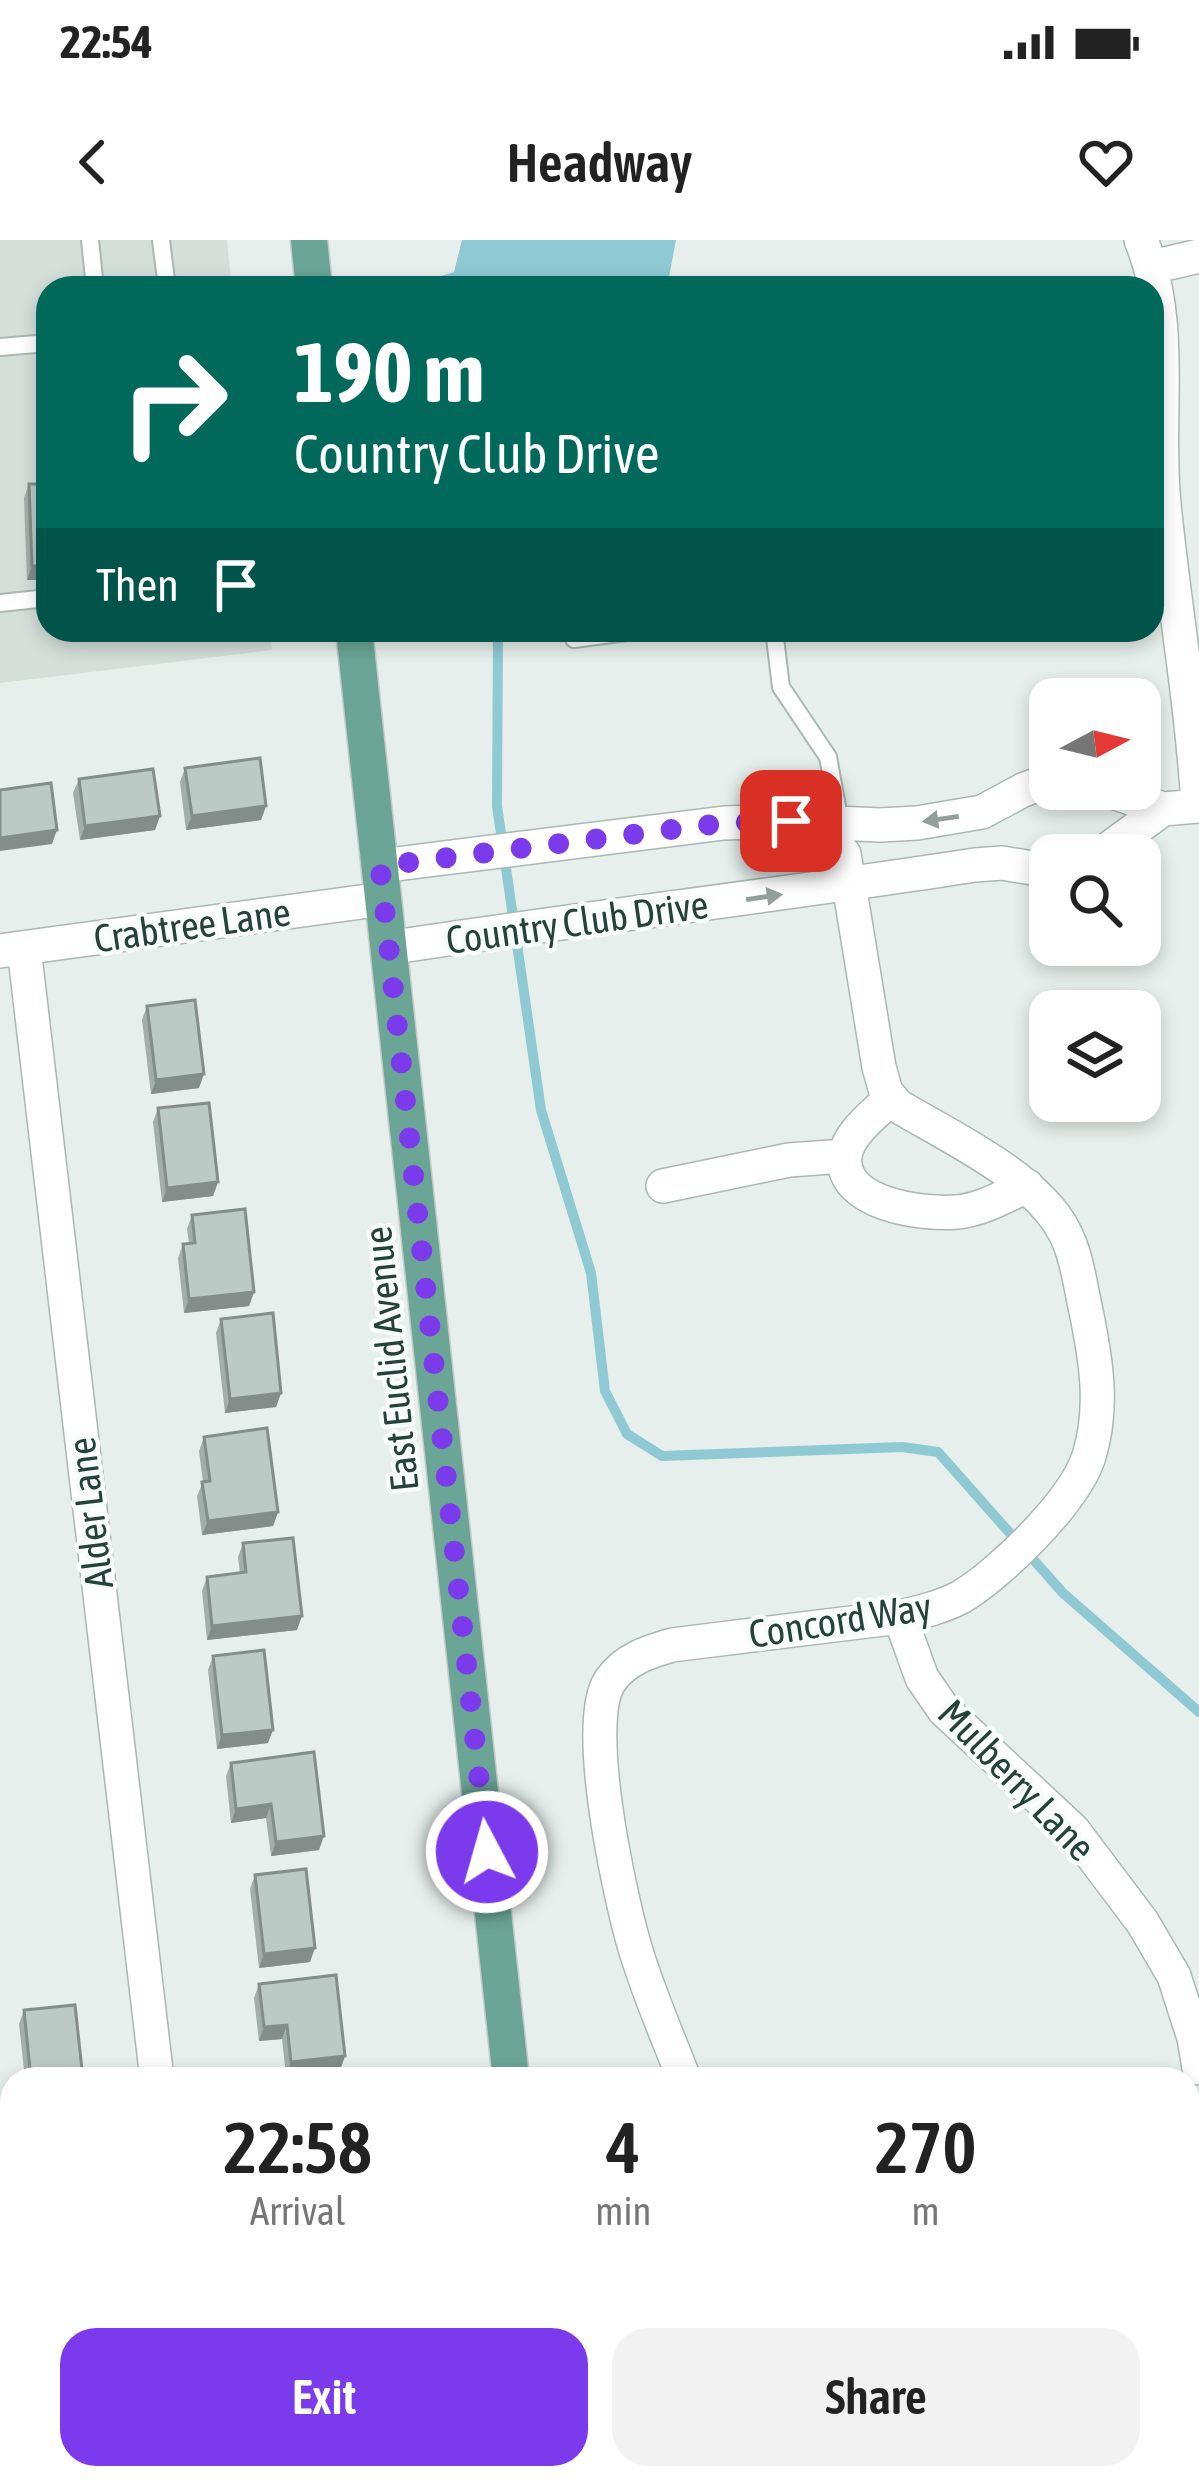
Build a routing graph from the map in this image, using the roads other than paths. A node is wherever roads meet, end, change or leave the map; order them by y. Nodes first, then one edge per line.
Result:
1 (90, 240) edge
2 (161, 240) edge
3 (309, 240) edge
4 (1147, 254) edge
5 (1199, 256) edge
6 (94, 276) edge
7 (166, 276) edge
8 (313, 276) edge
9 (36, 344) edge
10 (0, 347) edge
11 (1164, 508) edge
12 (36, 599) edge
13 (0, 603) edge
14 (355, 642) edge
15 (776, 642) edge
16 (1029, 788) edge
17 (1198, 806) edge
18 (1162, 809) joint
19 (1128, 834) edge
20 (844, 854) junction
21 (1029, 868) edge
22 (381, 882) junction
23 (388, 948) junction
24 (12, 949) edge
25 (891, 1098) junction
26 (845, 1156) junction
27 (662, 1186) dead end
28 (1027, 1186) junction
29 (900, 1617) junction
30 (155, 2067) edge
31 (510, 2067) edge
32 (680, 2067) edge
33 (1199, 2067) edge

1 - 6 lane
2 - 7 lane
3 - 8 main road
4 - 5 street
9 - 10 lane
11 - 17 street
12 - 13 lane
14 - 22 main road, East Euclid Avenue
15 - 20 lane
16 -> 20 street, Country Club Drive
17 - 18 street
18 - 19 street
20 - 21 street, Country Club Drive
20 - 22 street, Country Club Drive
23 -> 20 street, Country Club Drive
20 - 25 street
22 - 23 main road, East Euclid Avenue
22 - 24 street, Crabtree Lane
23 - 31 main road, East Euclid Avenue
24 - 30 street, Alder Lane
25 - 26 street
25 - 28 street, Concord Way
26 - 27 street
26 - 28 street
28 - 29 street, Concord Way
29 - 32 street, Concord Way
29 - 33 street, Mulberry Lane

